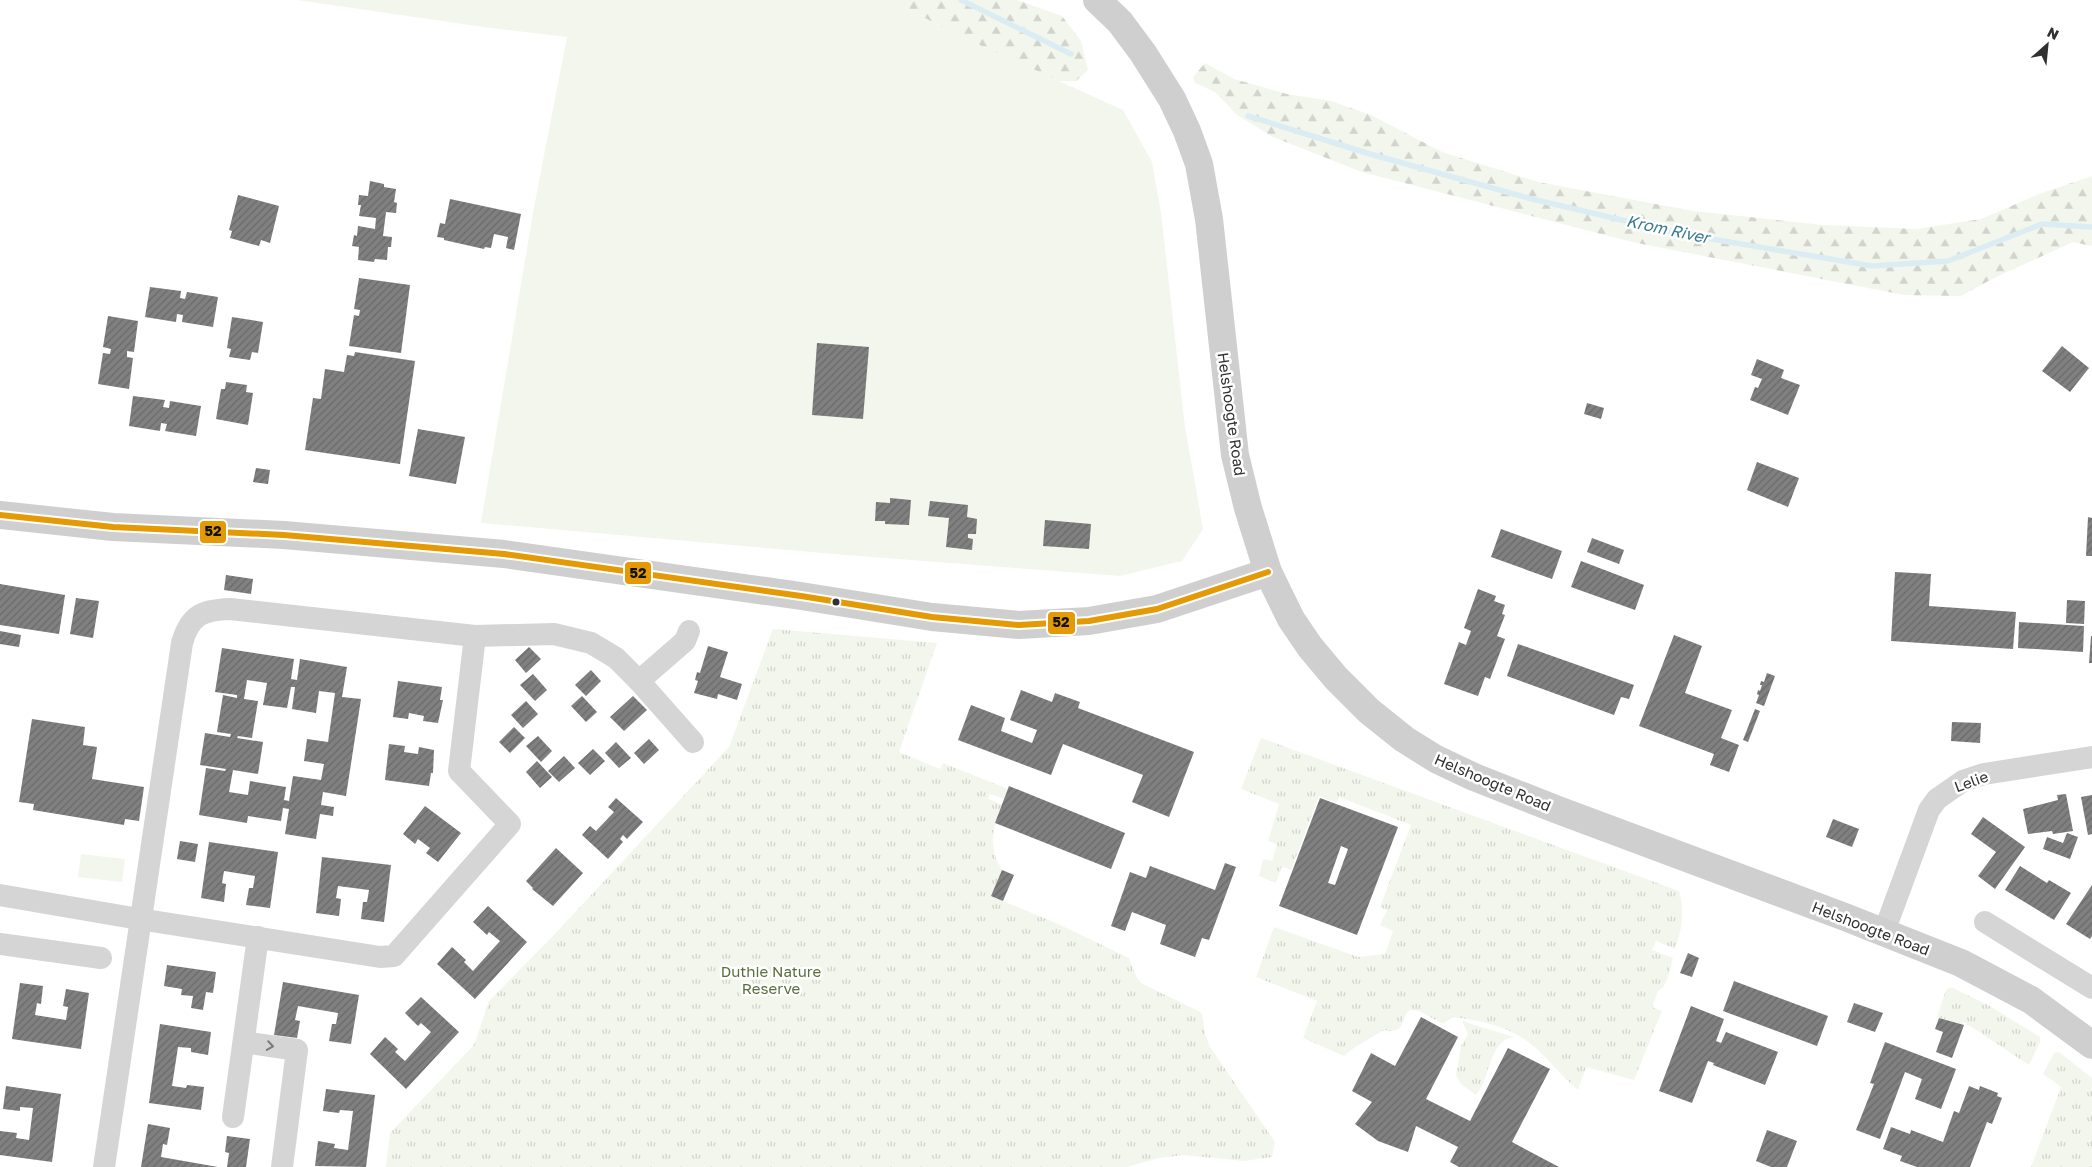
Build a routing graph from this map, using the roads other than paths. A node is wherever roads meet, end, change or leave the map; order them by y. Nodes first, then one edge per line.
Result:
1 (1097, 0) edge
2 (0, 515) edge
3 (1268, 572) junction
4 (689, 631) dead end
5 (475, 636) junction
6 (639, 681) junction
7 (693, 742) dead end
8 (2092, 757) edge
9 (0, 895) edge
10 (139, 919) junction
11 (1985, 922) dead end
12 (1884, 932) junction
13 (258, 937) junction
14 (0, 944) edge
15 (101, 958) dead end
16 (2092, 988) edge
17 (244, 1042) junction
18 (2092, 1045) edge
19 (233, 1117) dead end
20 (104, 1167) edge
21 (282, 1167) edge

1 - 3 main road, Helshoogte Road
2 - 3 main road
3 - 12 main road, Helshoogte Road
4 - 6 street
5 - 6 street
5 - 10 street
5 - 13 street
6 - 7 street
8 - 12 street, Lelie
9 - 10 street
10 - 13 street
10 - 20 street
11 - 16 street
12 - 18 main road, Helshoogte Road
13 - 17 street
14 - 15 street
17 - 19 street
17 -> 21 street

